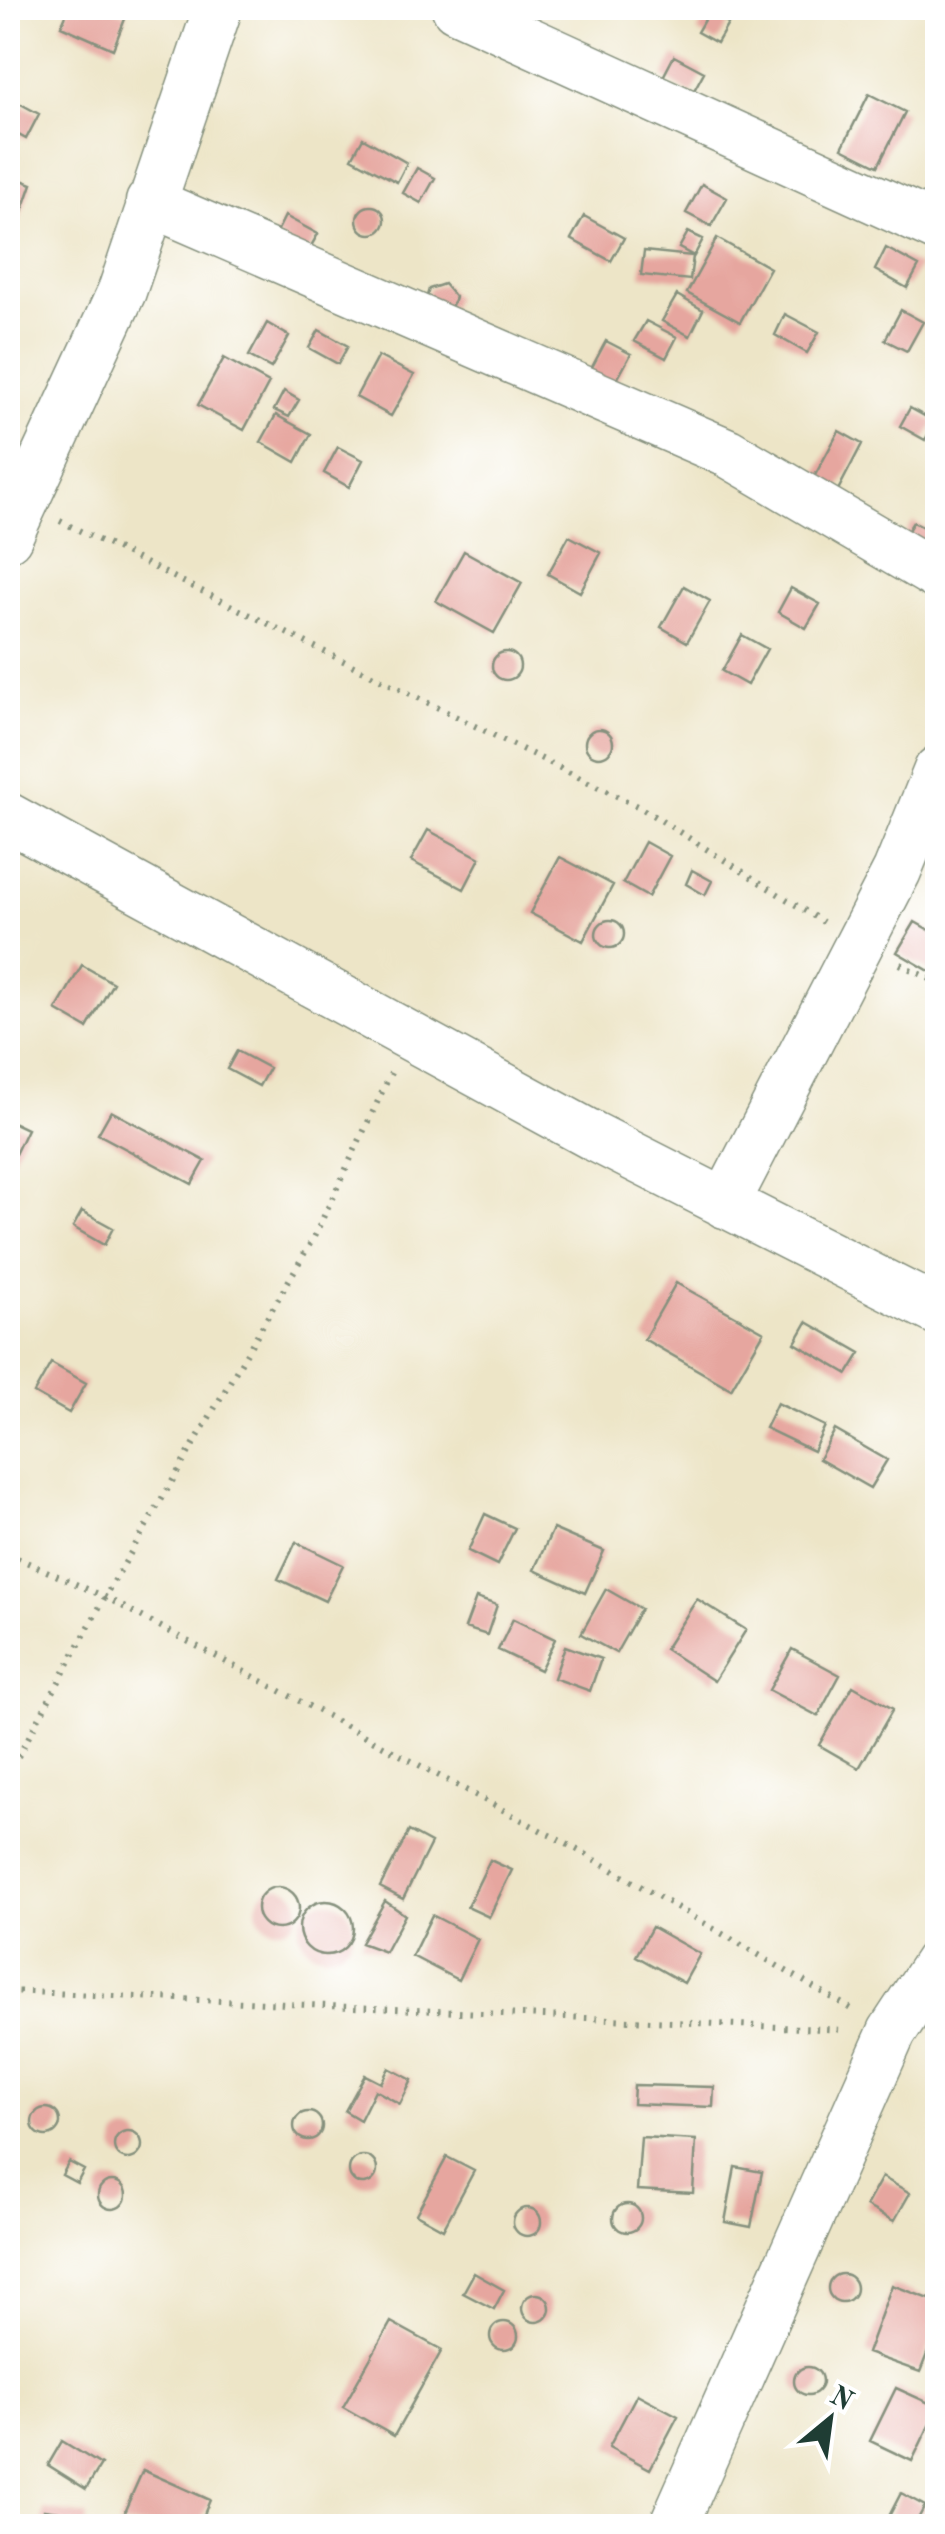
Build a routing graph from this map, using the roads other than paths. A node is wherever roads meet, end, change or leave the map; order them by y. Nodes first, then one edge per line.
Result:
1 (218, 8) edge
2 (456, 8) edge
3 (150, 202) junction
4 (938, 228) edge
5 (16, 520) edge
6 (938, 576) edge
7 (938, 770) edge
8 (8, 817) edge
9 (725, 1204) junction
10 (938, 1311) edge
11 (938, 1962) edge
12 (673, 2526) edge

1 - 3 street
2 - 4 street
3 - 5 street
3 - 6 street
7 - 9 street
8 - 9 street
9 - 10 street
11 - 12 street

